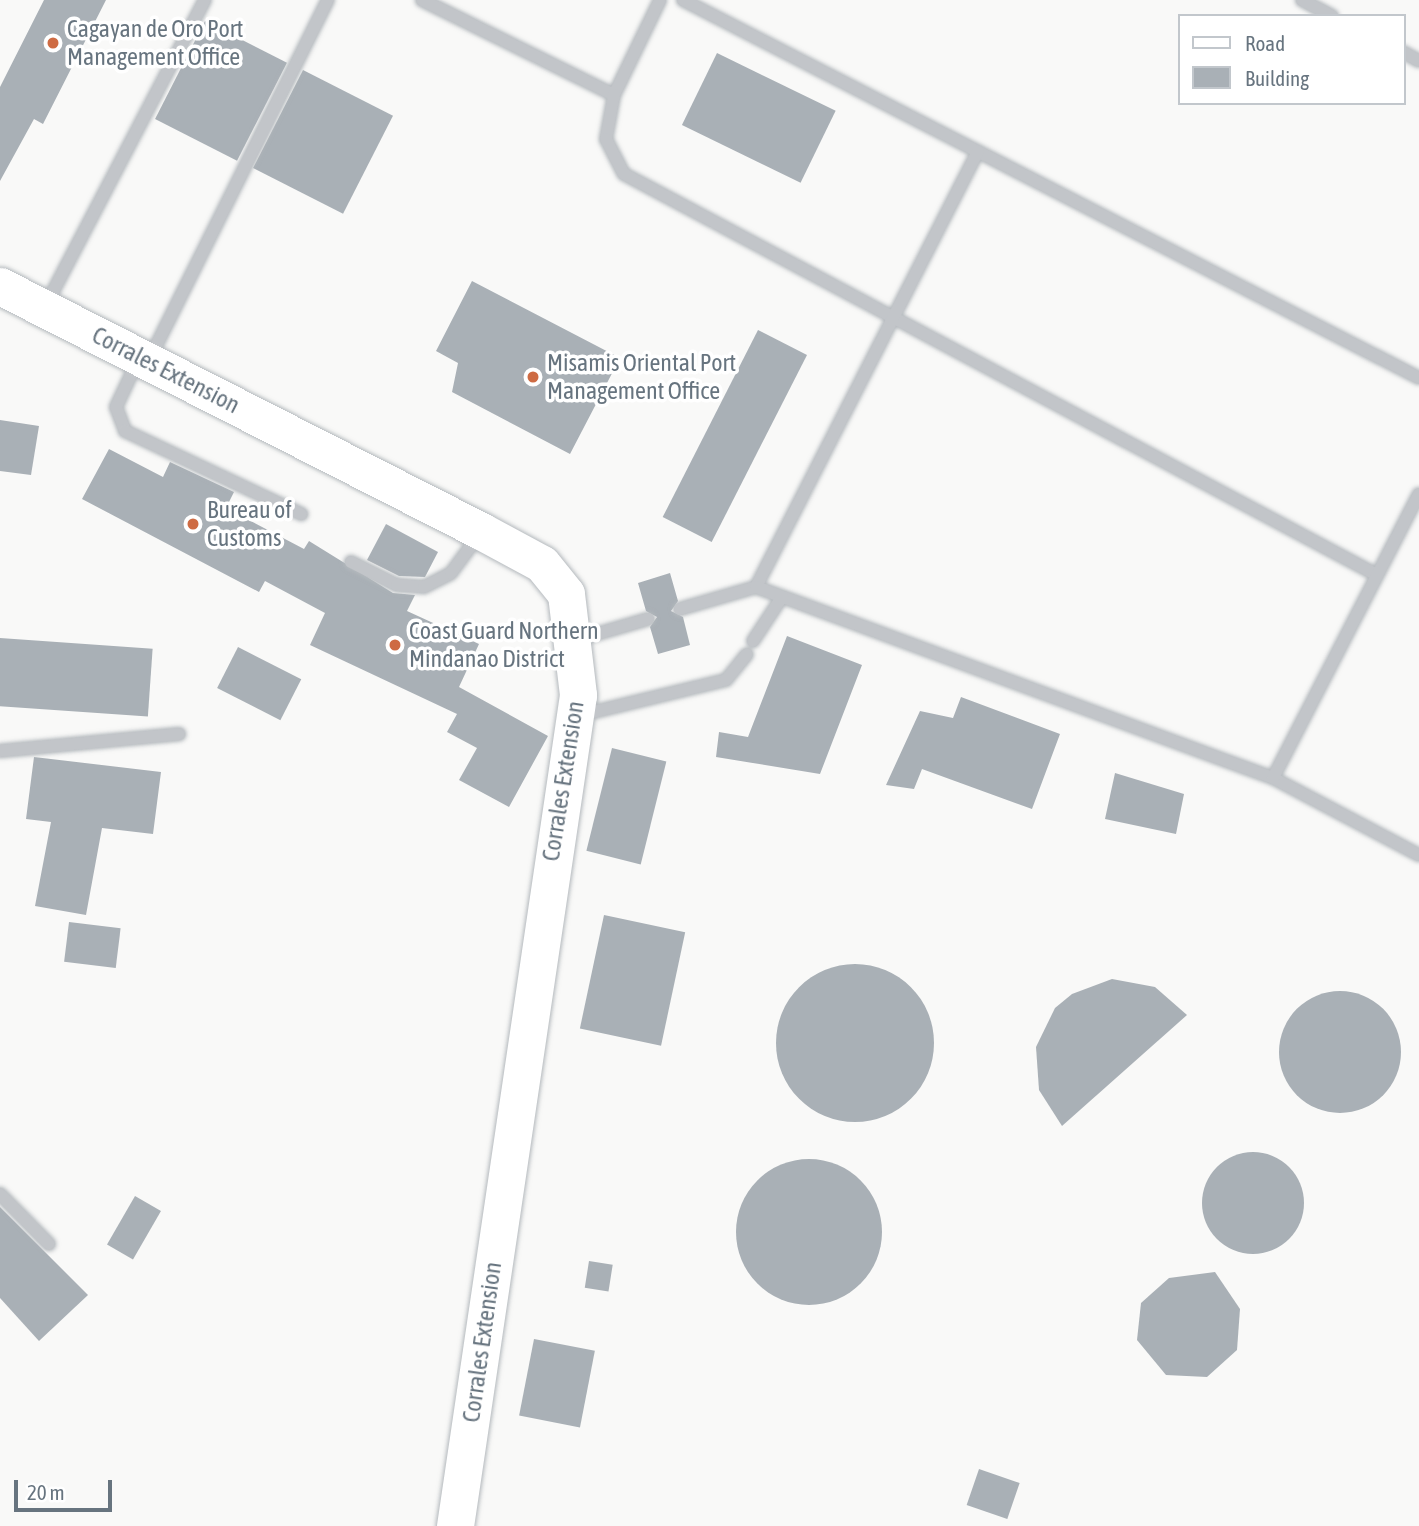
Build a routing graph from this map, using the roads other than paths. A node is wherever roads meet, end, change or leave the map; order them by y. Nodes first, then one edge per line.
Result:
1 (205, 0) edge
2 (328, 0) edge
3 (422, 0) edge
4 (660, 0) edge
5 (684, 0) edge
6 (1302, 0) edge
7 (1328, 14) edge
8 (614, 95) junction
9 (978, 152) junction
10 (0, 286) edge
11 (44, 309) junction
12 (898, 317) junction
13 (144, 359) junction
14 (1419, 378) edge
15 (1419, 494) edge
16 (301, 514) dead end
17 (481, 531) junction
18 (351, 562) dead end
19 (1377, 575) junction
20 (756, 587) junction
21 (782, 597) junction
22 (680, 609) dead end
23 (648, 619) dead end
24 (576, 640) junction
25 (753, 641) dead end
26 (747, 654) dead end
27 (574, 717) junction
28 (179, 734) dead end
29 (0, 751) edge
30 (1273, 778) junction
31 (1419, 855) edge
32 (0, 1195) edge
33 (49, 1244) dead end
34 (455, 1526) edge

1 - 11 lane
2 - 13 lane
3 - 8 lane
4 - 8 lane
5 - 9 lane
6 - 7 lane
8 - 12 lane
9 - 12 lane
9 - 14 lane
10 - 11 main road, Corrales Extension
11 - 13 main road, Corrales Extension
12 - 19 lane
12 - 20 lane
13 - 16 lane
13 - 17 main road, Corrales Extension
15 - 19 lane
17 - 18 lane
17 - 24 main road, Corrales Extension
19 - 30 lane
20 - 21 lane
20 - 22 lane
21 - 25 lane
21 - 30 lane
23 - 24 lane
24 - 27 main road, Corrales Extension
26 - 27 lane
27 - 34 main road, Corrales Extension
28 - 29 lane
30 - 31 lane
32 - 33 lane

